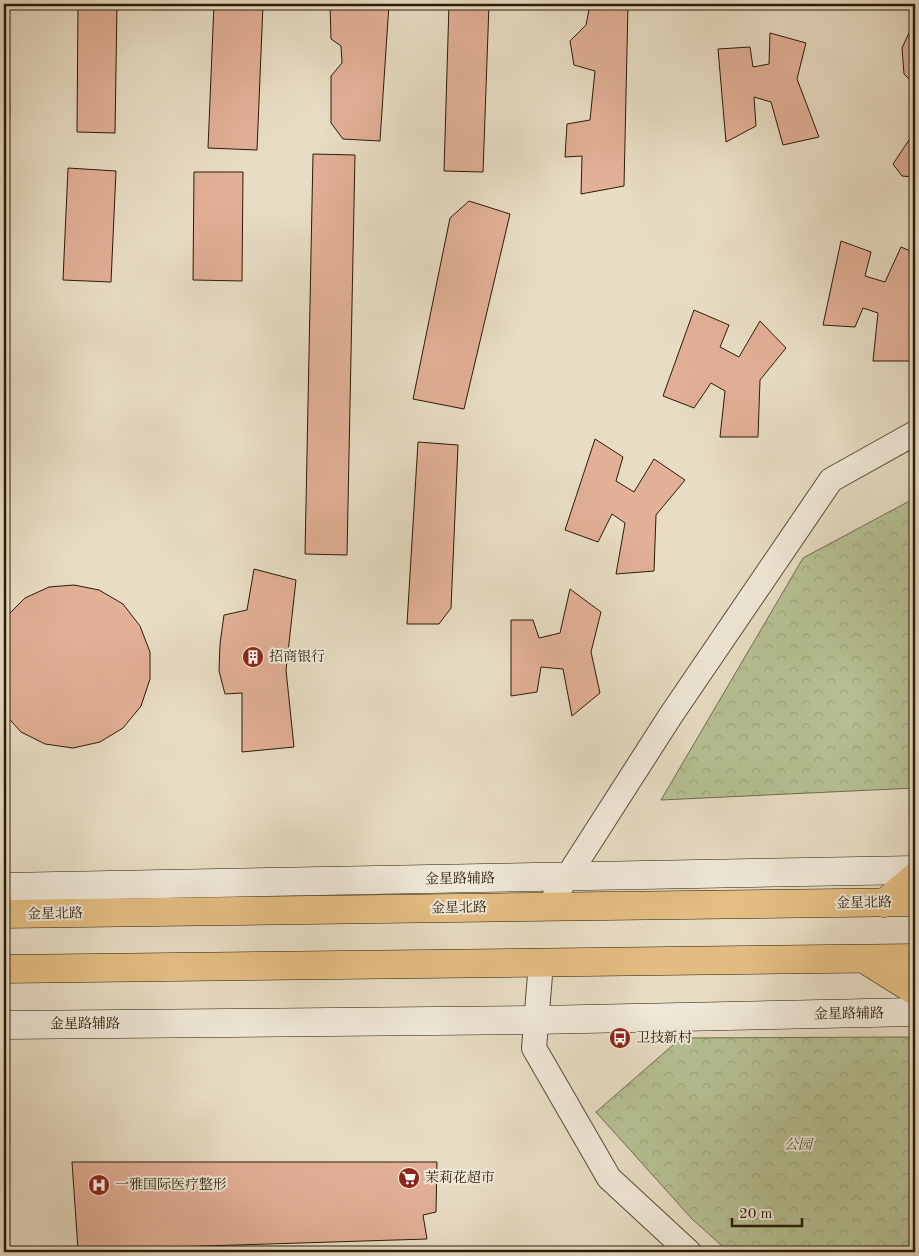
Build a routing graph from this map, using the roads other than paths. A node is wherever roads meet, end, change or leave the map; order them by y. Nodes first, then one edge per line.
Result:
1 (915, 433) edge
2 (915, 870) edge
3 (915, 877) edge
4 (4, 887) edge
5 (884, 902) junction
6 (915, 902) edge
7 (548, 907) junction
8 (4, 914) edge
9 (915, 958) edge
10 (864, 959) junction
11 (541, 963) junction
12 (4, 969) edge
13 (915, 991) edge
14 (915, 1012) edge
15 (537, 1020) junction
16 (4, 1025) edge
17 (689, 1252) edge

1 - 7 street
2 - 4 street, 金星路辅路
3 - 5 main road
5 - 6 main road, 金星北路
5 - 7 main road, 金星北路
7 - 8 main road, 金星北路
9 - 10 main road
10 - 11 main road
10 - 13 main road
11 - 12 main road
11 - 15 street
14 - 15 street, 金星路辅路
15 - 16 street, 金星路辅路
15 - 17 street

